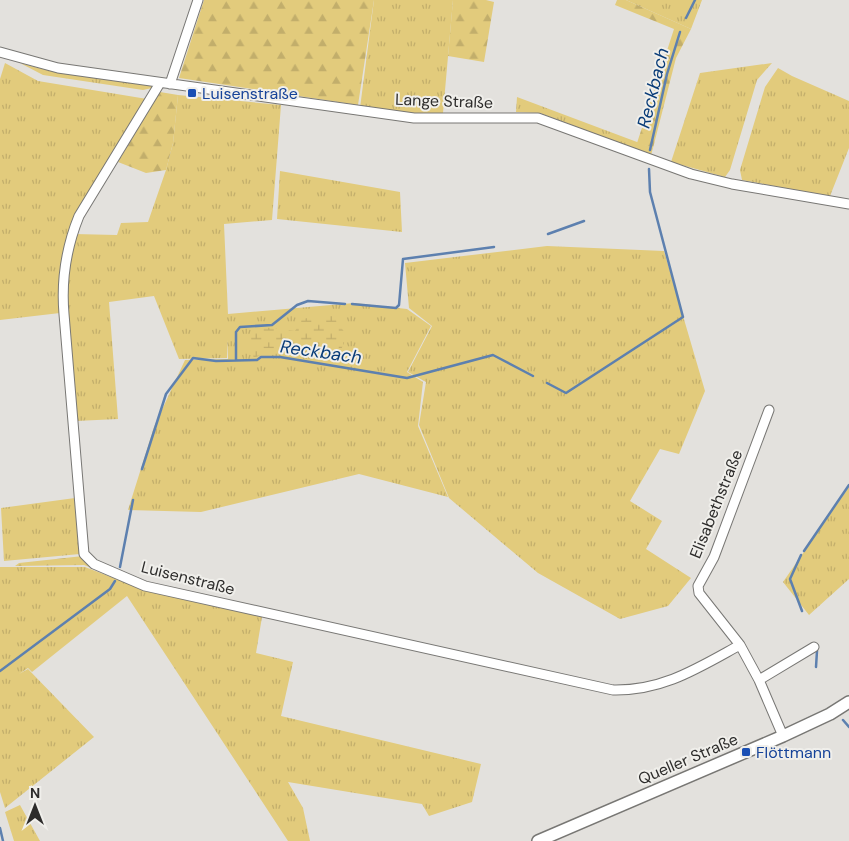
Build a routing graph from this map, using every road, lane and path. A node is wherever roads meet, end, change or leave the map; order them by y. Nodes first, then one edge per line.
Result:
1 (198, 0) edge
2 (0, 52) edge
3 (160, 83) junction
4 (170, 84) junction
5 (849, 204) edge
6 (769, 410) dead end
7 (740, 645) junction
8 (814, 647) dead end
9 (759, 680) junction
10 (849, 702) edge
11 (783, 736) junction
12 (538, 841) edge

1 - 4 street
2 - 3 street, Lange Straße
3 - 4 street, Lange Straße
3 - 7 street, Luisenstraße
4 - 5 street, Lange Straße
6 - 7 street, Elisabethstraße
7 - 9 street, Elisabethstraße
8 - 9 street
9 - 11 street, Elisabethstraße
10 - 11 street, Queller Straße
11 - 12 street, Queller Straße

